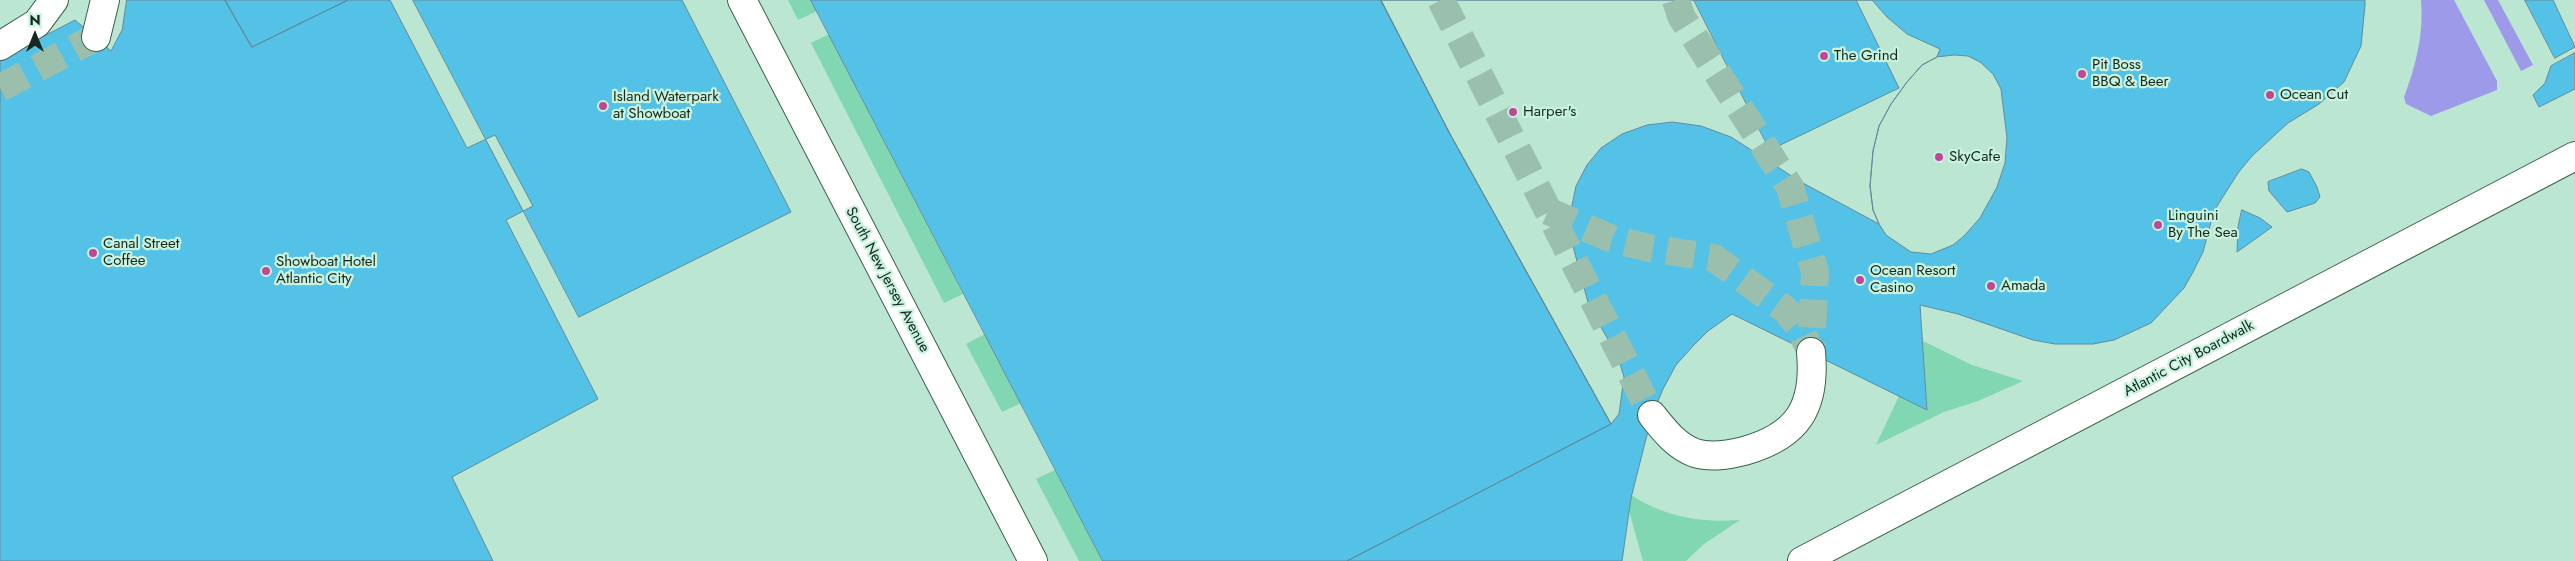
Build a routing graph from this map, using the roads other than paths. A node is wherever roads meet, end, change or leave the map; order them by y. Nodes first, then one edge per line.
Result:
1 (54, 0) edge
2 (106, 0) edge
3 (742, 0) edge
4 (96, 37) dead end
5 (0, 46) edge
6 (2575, 156) edge
7 (1811, 352) dead end
8 (1652, 415) tunnel mouth
9 (1032, 561) edge
10 (1802, 561) edge

1 - 5 street
2 - 4 street
3 - 9 street, South New Jersey Avenue
6 - 10 street, Atlantic City Boardwalk
7 - 8 street

